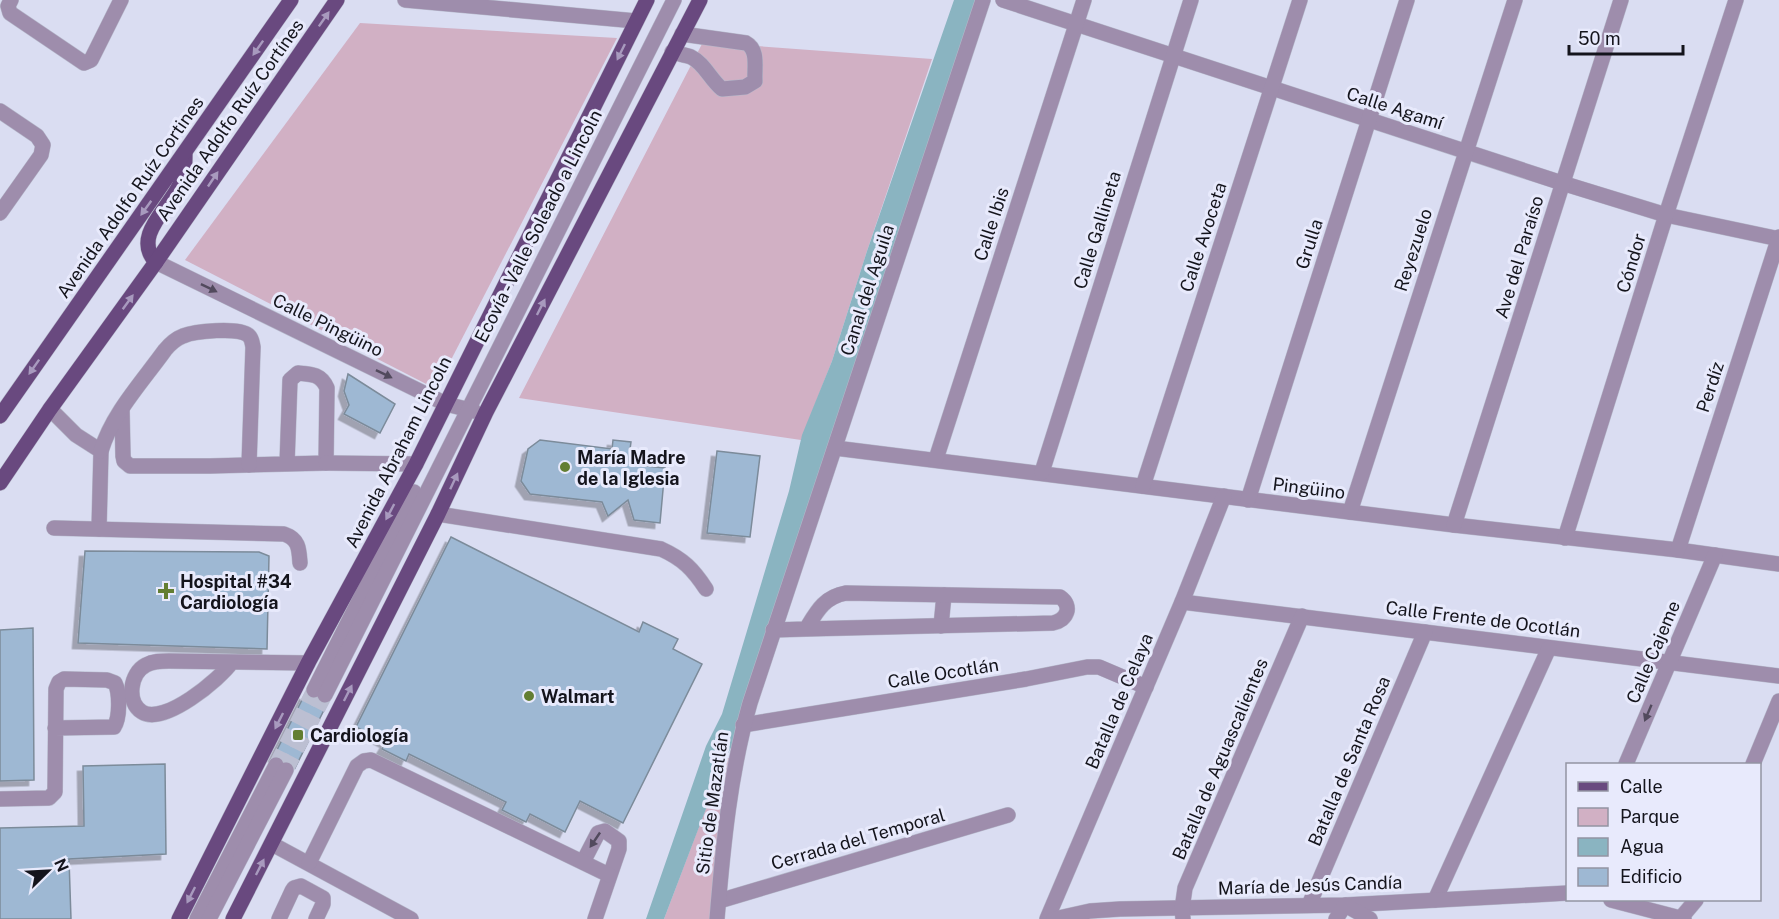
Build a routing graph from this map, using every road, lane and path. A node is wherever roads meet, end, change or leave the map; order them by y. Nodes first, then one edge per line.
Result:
1 (122, 0) edge
2 (291, 0) edge
3 (337, 0) edge
4 (405, 0) edge
5 (647, 0) edge
6 (664, 0) edge
7 (674, 0) edge
8 (700, 0) edge
9 (983, 0) edge
10 (1003, 0) edge
11 (1084, 0) edge
12 (1191, 0) edge
13 (1300, 0) edge
14 (1407, 0) edge
15 (1515, 0) edge
16 (1621, 0) edge
17 (1736, 0) edge
18 (504, 5) edge
19 (10, 7) edge
20 (636, 21) junction
21 (1076, 25) junction
22 (682, 34) junction
23 (672, 52) junction
24 (1173, 56) junction
25 (1271, 89) junction
26 (0, 111) edge
27 (1369, 120) junction
28 (1465, 152) junction
29 (185, 154) junction
30 (1562, 183) junction
31 (0, 213) edge
32 (1666, 215) junction
33 (1779, 238) edge
34 (156, 262) junction
35 (457, 407) junction
36 (50, 409) junction
37 (122, 410) junction
38 (486, 412) junction
39 (0, 416) edge
40 (835, 447) junction
41 (101, 451) junction
42 (936, 459) junction
43 (326, 463) junction
44 (287, 464) junction
45 (416, 464) junction
46 (249, 465) junction
47 (1042, 472) junction
48 (0, 483) edge
49 (1143, 486) junction
50 (1224, 496) junction
51 (1248, 500) junction
52 (1350, 512) junction
53 (438, 514) junction
54 (1454, 525) junction
55 (54, 528) dead end
56 (99, 530) junction
57 (1565, 538) junction
58 (1678, 550) junction
59 (1715, 555) junction
60 (300, 563) dead end
61 (1779, 564) edge
62 (706, 589) dead end
63 (786, 591) joint
64 (944, 595) junction
65 (1182, 602) junction
66 (1302, 616) junction
67 (940, 626) junction
68 (806, 629) junction
69 (773, 630) junction
70 (1425, 632) junction
71 (1549, 648) junction
72 (232, 662) junction
73 (1670, 662) junction
74 (308, 663) junction
75 (1779, 676) edge
76 (1146, 687) junction
77 (319, 693) tunnel mouth
78 (1779, 701) edge
79 (743, 725) junction
80 (55, 728) junction
81 (1627, 763) edge
82 (1754, 763) edge
83 (0, 800) edge
84 (1008, 815) dead end
85 (272, 844) junction
86 (583, 862) junction
87 (309, 863) junction
88 (609, 874) junction
89 (1566, 893) edge
90 (1435, 900) junction
91 (719, 901) junction
92 (1615, 901) edge
93 (1695, 901) edge
94 (1345, 904) junction
95 (1309, 905) junction
96 (1183, 914) edge
97 (179, 919) edge
98 (197, 919) edge
99 (209, 919) edge
100 (233, 919) edge
101 (279, 919) edge
102 (316, 919) edge
103 (411, 919) edge
104 (595, 919) edge
105 (717, 919) edge
106 (1047, 919) edge
107 (1054, 919) edge
108 (1336, 919) edge
109 (1370, 919) edge
110 (1682, 919) edge

1 - 19 street
2 -> 29 main road, Avenida Adolfo Ruíz Cortines
34 -> 3 main road, Avenida Adolfo Ruíz Cortínes
4 - 18 street
5 - 20 main road, Avenida Abraham Lincoln
6 - 35 street
7 - 35 street, Ecovía - Valle Soleado a Lincoln
8 - 22 main road
9 - 40 street, Canal del Aguila
10 - 21 street, Calle Agamí
11 - 21 street, Calle Ibis
12 - 24 street, Calle Gallineta
13 - 25 street, Calle Avoceta
14 - 27 street, Grulla
15 - 28 street, Reyezuelo
16 - 30 street, Ave del Paraíso
17 - 32 street, Cóndor
18 - 20 street
20 -> 35 main road, Avenida Abraham Lincoln
21 - 24 street, Calle Agamí
21 - 42 street, Calle Ibis
22 - 23 main road
22 - 23 street
38 -> 23 main road
24 - 25 street, Calle Agamí
24 - 47 street, Calle Gallineta
25 - 27 street, Calle Agamí
25 - 49 street, Calle Avoceta
26 - 31 street
27 - 28 street, Calle Agamí
27 - 51 street, Grulla
28 - 30 street, Calle Agamí
28 - 52 street, Reyezuelo
29 - 34 main road
29 -> 39 main road, Avenida Adolfo Ruíz Cortines
30 - 32 street, Calle Agamí
30 - 54 street, Ave del Paraíso
32 - 33 street, Calle Agamí
32 - 57 street, Cóndor
33 - 58 street, Perdíz
34 -> 35 street, Calle Pingüino
36 -> 34 main road
35 - 38 street, Calle Pingüino
35 - 45 main road, Avenida Abraham Lincoln
35 - 77 street
36 - 41 street
36 - 48 main road
37 - 41 street
37 - 46 street
37 - 46 street
53 -> 38 main road
40 - 42 street, Pingüino
40 - 63 street, Canal del Aguila
41 - 56 street
42 - 47 street, Pingüino
43 - 44 street
43 - 44 street
43 - 45 street
44 - 46 street
45 -> 74 main road, Avenida Abraham Lincoln
47 - 49 street, Pingüino
49 - 50 street, Pingüino
50 - 51 street, Pingüino
50 - 65 street, Batalla de Celaya
51 - 52 street, Pingüino
52 - 54 street, Pingüino
53 - 62 street
85 -> 53 main road
54 - 57 street, Pingüino
55 - 56 street
56 - 60 street
57 - 58 street, Pingüino
58 - 59 street, Pingüino
59 - 61 street, Pingüino
59 - 73 street, Calle Cajeme
63 - 69 street, Sitio de Mazatlán
64 - 67 street
64 - 67 street
64 - 68 street
65 - 66 street, Calle Frente de Ocotlán
65 - 76 street, Batalla de Celaya
66 - 70 street, Calle Frente de Ocotlán
66 - 96 street, Batalla de Aguascalientes
67 - 68 street
68 - 69 street
69 - 79 street, Sitio de Mazatlán
70 - 71 street, Calle Frente de Ocotlán
70 - 95 street, Batalla de Santa Rosa
71 - 73 street, Calle Frente de Ocotlán
71 - 90 street
72 - 72 street
72 - 74 street
73 - 75 street, Calle Frente de Ocotlán
73 -> 81 street, Calle Cajeme
74 -> 97 main road, Avenida Abraham Lincoln
76 - 79 street, Calle Ocotlán
76 - 106 street, Batalla de Celaya
78 - 82 street
79 - 91 street, Sitio de Mazatlán
80 - 80 street
80 - 83 street
84 - 91 street, Cerrada del Temporal
85 - 87 street
100 -> 85 main road
86 - 87 street
86 - 88 street
88 -> 86 street
87 - 103 street
88 - 104 street
89 - 90 street, María de Jesús Candía
90 - 94 street, María de Jesús Candía
91 - 105 street, Sitio de Mazatlán
92 - 110 street
93 - 110 street
94 - 95 street, María de Jesús Candía
94 - 108 street
94 - 109 street
95 - 96 street, María de Jesús Candía
96 - 107 street, María de Jesús Candía
98 - 99 street
101 - 102 street

